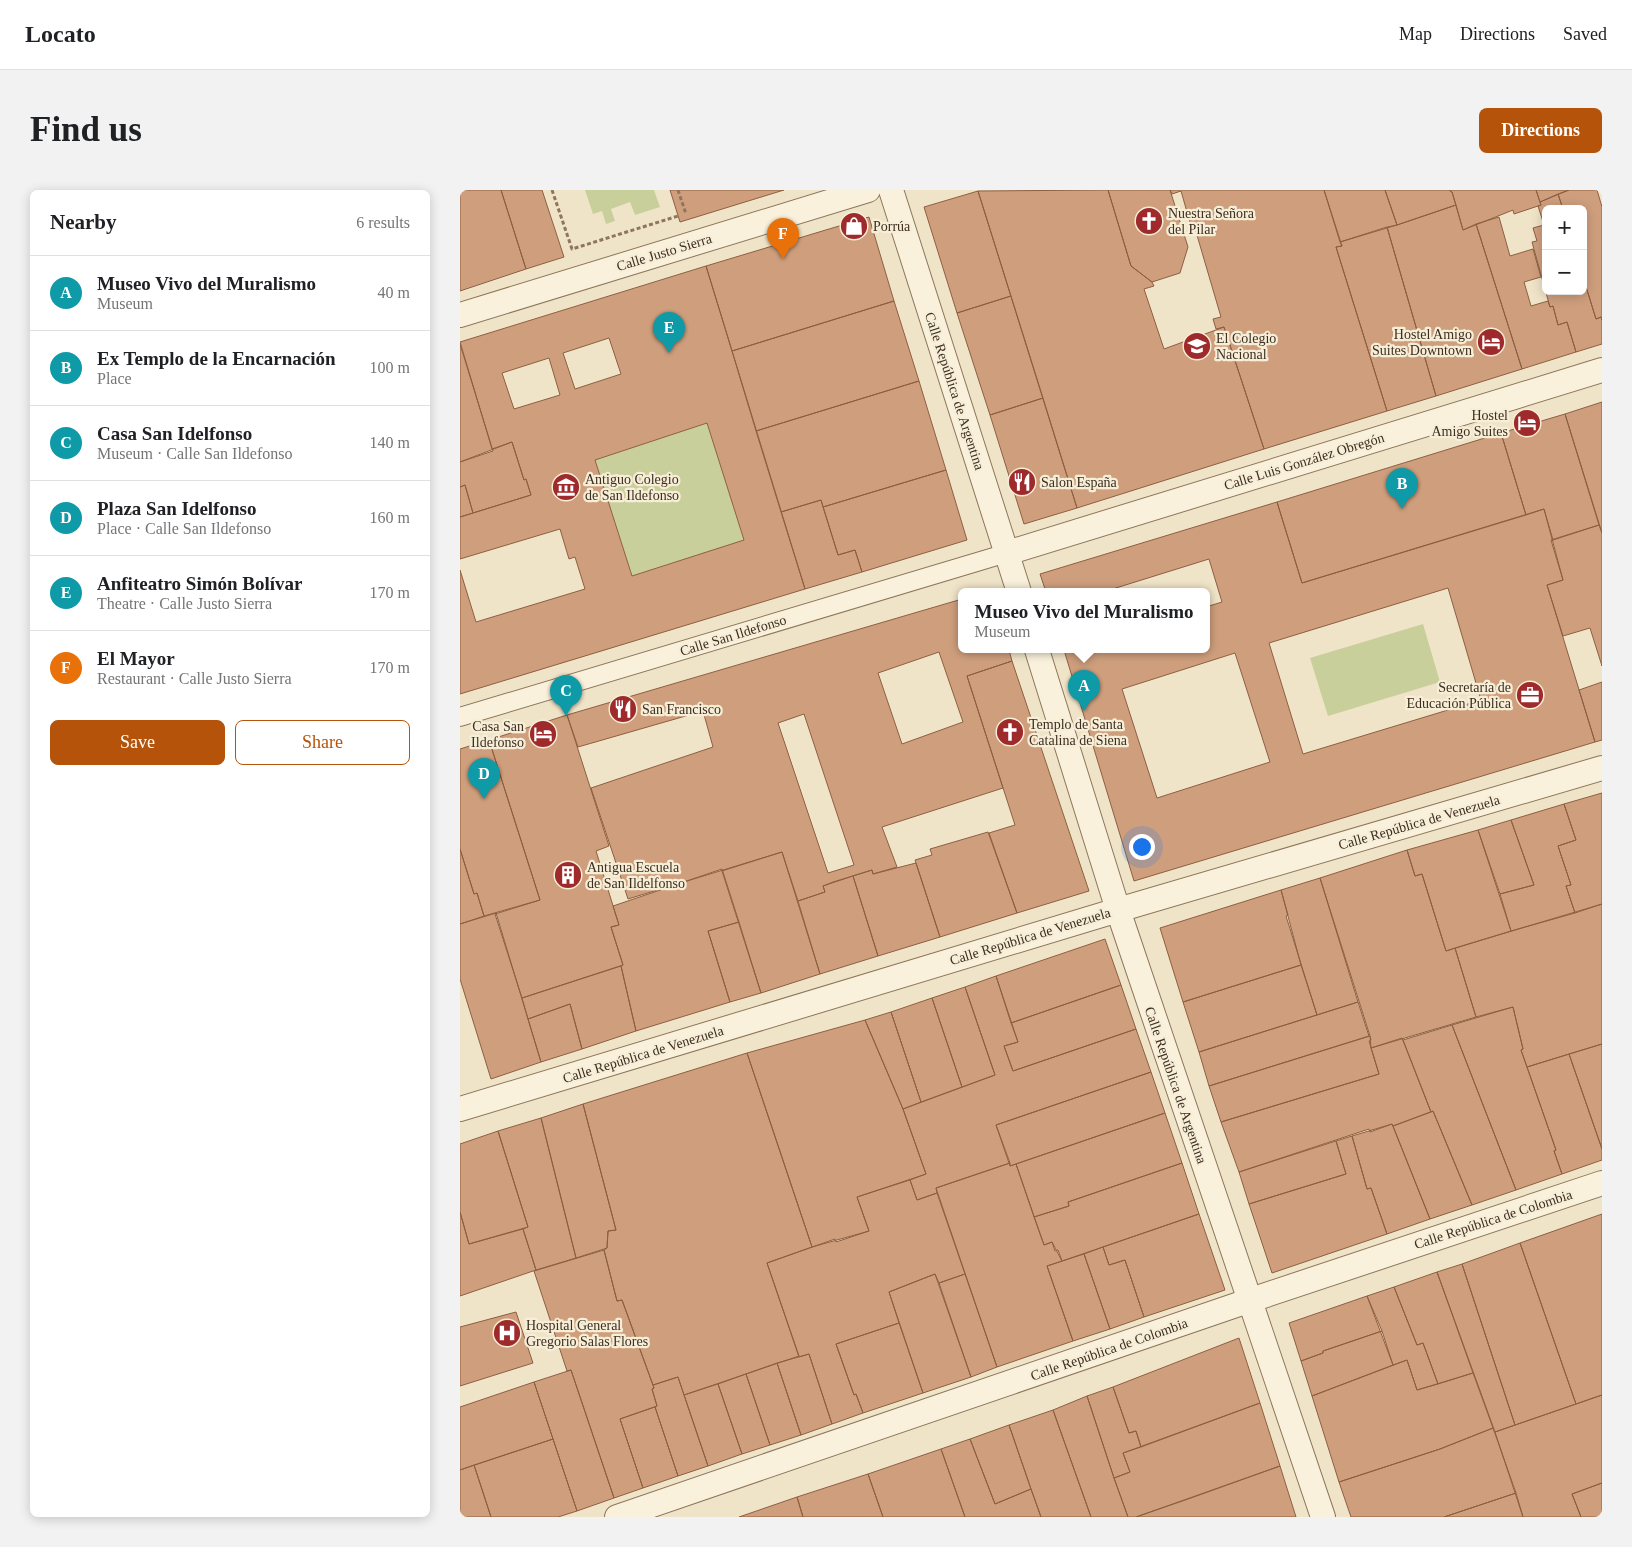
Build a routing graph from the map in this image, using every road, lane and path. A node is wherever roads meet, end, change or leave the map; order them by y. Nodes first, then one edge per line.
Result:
1 (552, 190) edge
2 (678, 190) edge
3 (868, 190) edge
4 (891, 190) edge
5 (686, 214) dead end
6 (678, 216) dead end
7 (460, 315) edge
8 (1602, 370) edge
9 (1007, 553) junction
10 (1018, 588) edge
11 (1038, 653) edge
12 (460, 717) edge
13 (1602, 768) edge
14 (1118, 910) junction
15 (460, 1109) edge
16 (1602, 1183) edge
17 (1248, 1301) junction
18 (617, 1517) edge
19 (1323, 1517) edge

1 - 6 path
2 - 5 path
3 - 7 street, Calle Justo Sierra
4 - 9 street, Calle República de Argentina
8 - 9 street, Calle Luis González Obregón
9 - 10 street, Calle República de Argentina
9 - 12 street, Calle San Ildefonso
11 - 14 street, Calle República de Argentina
13 - 14 street, Calle República de Venezuela
14 - 15 street, Calle República de Venezuela
14 - 17 street, Calle República de Argentina
16 - 17 street, Calle República de Colombia
17 - 18 street, Calle República de Colombia
17 - 19 street, Calle República de Argentina

